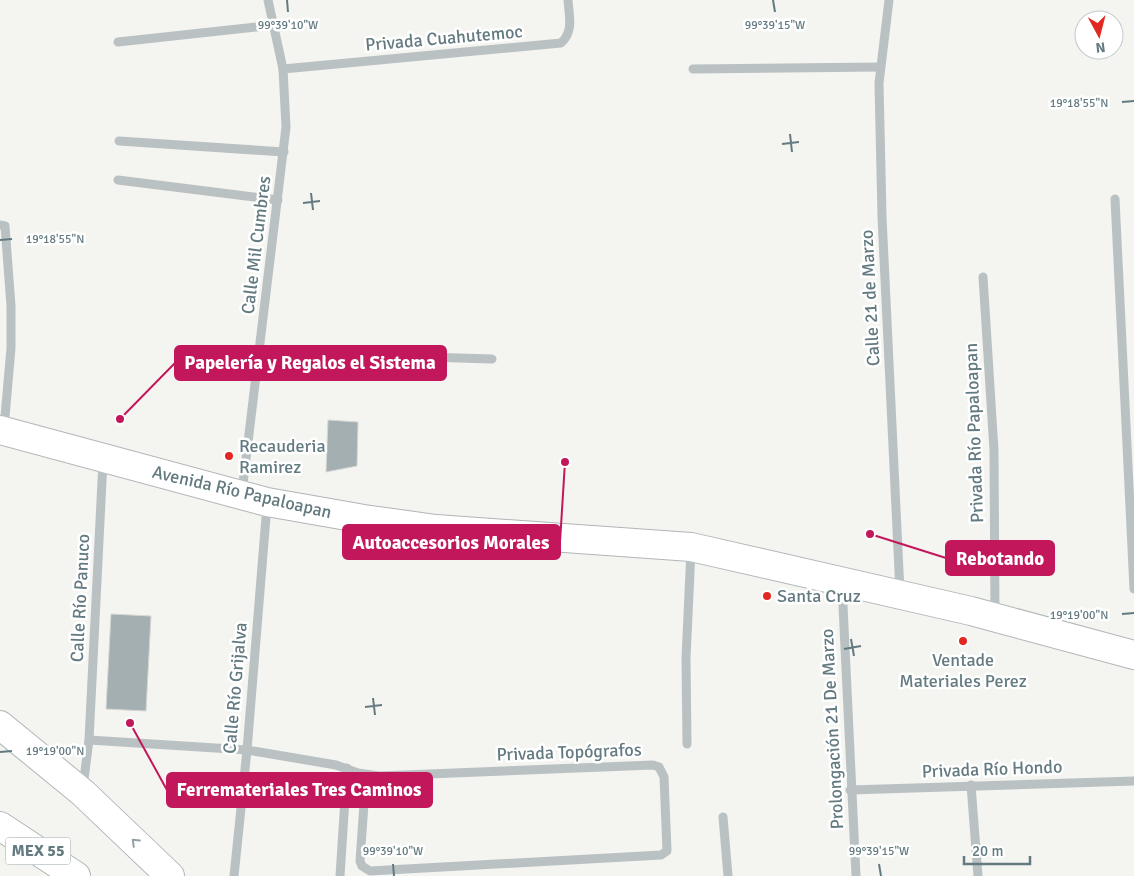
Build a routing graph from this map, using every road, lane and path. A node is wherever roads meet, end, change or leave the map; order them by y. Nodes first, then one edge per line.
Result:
1 (268, 0) edge
2 (568, 0) edge
3 (889, 0) edge
4 (274, 25) junction
5 (118, 42) dead end
6 (880, 66) junction
7 (283, 69) junction
8 (693, 69) dead end
9 (119, 141) dead end
10 (284, 152) junction
11 (118, 180) dead end
12 (1116, 199) dead end
13 (278, 200) junction
14 (2, 226) edge
15 (982, 277) dead end
16 (259, 352) junction
17 (492, 359) dead end
18 (2, 430) edge
19 (103, 458) junction
20 (254, 498) junction
21 (691, 547) junction
22 (842, 580) junction
23 (1134, 589) edge
24 (900, 595) junction
25 (995, 618) junction
26 (1134, 655) edge
27 (0, 726) edge
28 (89, 740) junction
29 (687, 744) dead end
30 (247, 750) junction
31 (347, 768) junction
32 (366, 775) junction
33 (1134, 781) edge
34 (971, 785) junction
35 (850, 790) junction
36 (83, 793) junction
37 (723, 817) dead end
38 (0, 826) edge
39 (76, 876) edge
40 (170, 876) edge
41 (234, 876) edge
42 (340, 876) edge
43 (728, 876) edge
44 (856, 876) edge
45 (978, 876) edge

1 - 4 street, Calle Mil Cumbres
2 - 7 street, Privada Cuahutemoc
3 - 6 street, Calle 21 de Marzo
4 - 5 street
4 - 7 street, Calle Mil Cumbres
6 - 8 street
6 - 24 street, Calle 21 de Marzo
7 - 10 street, Calle Mil Cumbres
9 - 10 street
10 - 13 street, Calle Mil Cumbres
11 - 13 street
12 - 23 street
13 - 16 street, Calle Mil Cumbres
14 - 18 street
15 - 25 street, Privada Río Papaloapan
16 - 17 street
16 - 20 street, Calle Mil Cumbres
18 - 19 main road, Avenida Río Papaloapan
19 - 20 main road, Avenida Río Papaloapan
19 - 28 street, Calle Río Panuco
20 - 21 main road, Avenida Río Papaloapan
20 - 30 street, Calle Río Grijalva
21 - 22 main road, Avenida Río Papaloapan
21 - 29 street
22 - 24 main road, Avenida Río Papaloapan
22 - 35 street, Prolongación 21 De Marzo
24 - 25 main road, Avenida Río Papaloapan
25 - 26 main road, Avenida Río Papaloapan
27 - 36 main road
28 - 30 street
28 - 36 street, Calle Río Panuco
30 - 31 street
30 - 41 street, Calle Río Grijalva
31 - 32 street
31 - 42 street
32 - 32 street, Privada Topógrafos
33 - 34 street, Privada Río Hondo
34 - 35 street, Privada Río Hondo
34 - 45 street
35 - 44 street, Prolongación 21 De Marzo
40 -> 36 main road
37 - 43 street
38 - 39 main road, MEX 55

